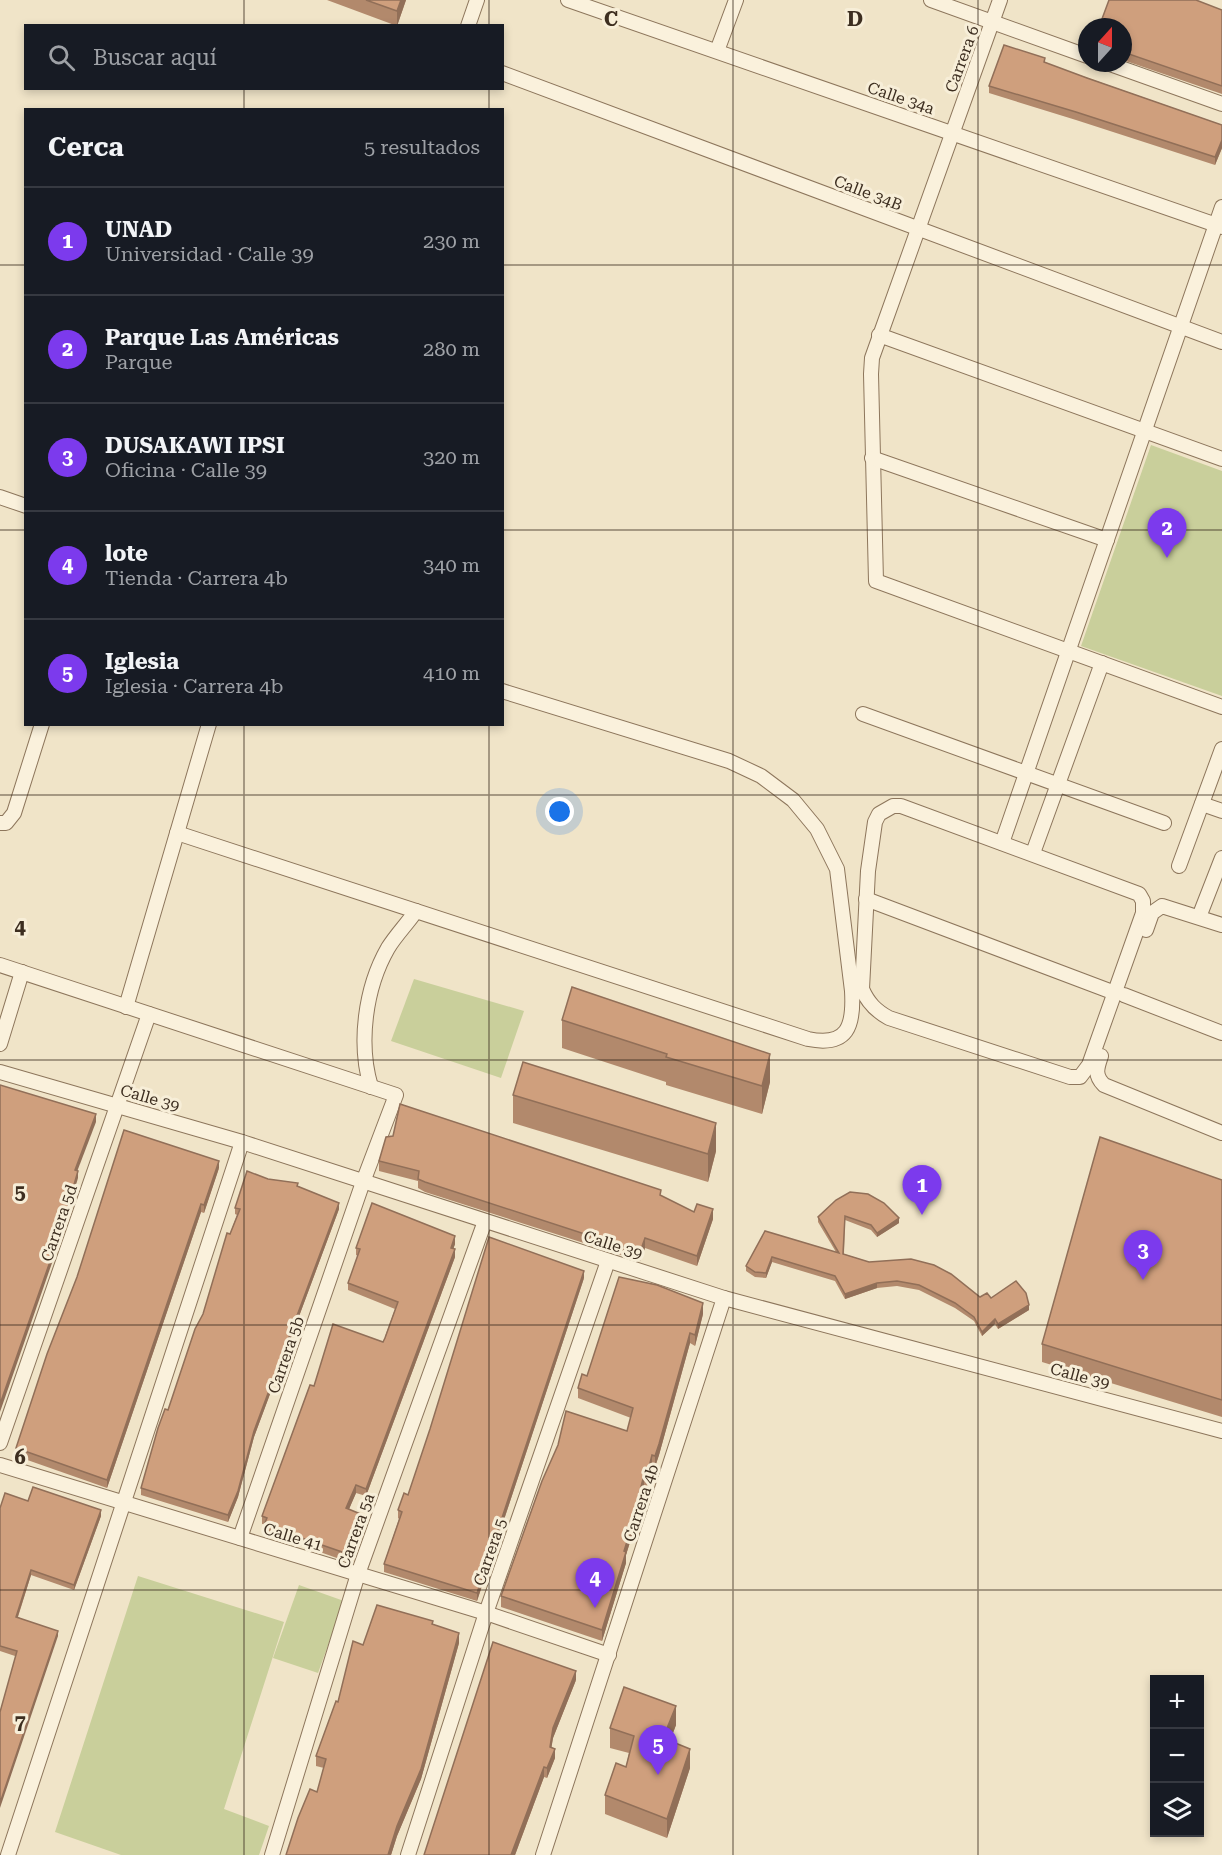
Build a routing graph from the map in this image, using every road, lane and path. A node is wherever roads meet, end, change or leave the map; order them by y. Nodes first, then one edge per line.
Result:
1 (477, 0) edge
2 (568, 0) edge
3 (736, 0) edge
4 (931, 0) edge
5 (1000, 0) edge
6 (992, 22) junction
7 (469, 24) edge
8 (717, 51) junction
9 (1078, 53) edge
10 (1132, 72) edge
11 (504, 74) edge
12 (1222, 104) edge
13 (952, 133) junction
14 (1222, 207) edge
15 (1219, 226) edge
16 (917, 230) junction
17 (1180, 327) junction
18 (879, 335) junction
19 (1222, 342) edge
20 (1145, 431) junction
21 (872, 458) junction
22 (1222, 459) edge
23 (0, 497) edge
24 (24, 505) edge
25 (1107, 540) junction
26 (1068, 651) junction
27 (1102, 663) junction
28 (504, 692) edge
29 (1222, 707) edge
30 (863, 714) dead end
31 (41, 726) edge
32 (208, 726) edge
33 (1222, 749) edge
34 (1026, 773) junction
35 (1058, 784) junction
36 (1202, 804) junction
37 (1222, 811) edge
38 (0, 823) edge
39 (1164, 823) dead end
40 (177, 833) junction
41 (1002, 843) junction
42 (1033, 854) junction
43 (1222, 858) edge
44 (1179, 866) dead end
45 (866, 898) junction
46 (416, 911) junction
47 (1199, 917) junction
48 (1222, 925) edge
49 (0, 965) edge
50 (22, 972) junction
51 (1119, 994) junction
52 (126, 1007) junction
53 (149, 1014) junction
54 (1222, 1033) edge
55 (0, 1044) edge
56 (0, 1072) edge
57 (371, 1087) junction
58 (117, 1106) junction
59 (1222, 1133) edge
60 (242, 1142) junction
61 (363, 1182) junction
62 (484, 1221) junction
63 (608, 1261) junction
64 (724, 1298) junction
65 (1222, 1431) edge
66 (0, 1443) edge
67 (0, 1465) edge
68 (123, 1503) junction
69 (240, 1538) junction
70 (358, 1574) junction
71 (486, 1613) junction
72 (609, 1655) junction
73 (8, 1855) edge
74 (272, 1855) edge
75 (408, 1855) edge
76 (543, 1855) edge

1 - 7 street
2 - 8 street, Calle 34a
3 - 8 street
4 - 6 street
5 - 6 street, Carrera 6
6 - 9 street
6 - 13 street, Carrera 6
8 - 13 street, Calle 34a
10 - 12 street
11 - 16 street, Calle 34B
13 - 15 street, Calle 34a
13 - 16 street, Carrera 6
14 - 15 street
15 - 17 street
16 - 17 street, Calle 34B
16 - 18 street, Carrera 6
17 - 19 street, Calle 34B
17 - 20 street
18 - 20 street
18 - 21 street, Carrera 6
20 - 22 street
20 - 25 street
21 - 25 street
21 - 26 street, Carrera 6
23 - 24 street
25 - 26 street
26 - 27 street
26 - 34 street
27 - 29 street
27 - 35 street
28 - 46 street
30 - 34 street
31 - 38 street
32 - 40 street
33 - 36 street
34 - 35 street
34 - 41 street
35 - 39 street
35 - 42 street
36 - 37 street
36 - 44 street
40 - 46 street
40 - 52 street
41 - 42 street
41 - 45 street
42 - 51 street
43 - 47 street
45 - 51 street
45 - 51 street
46 - 57 street
47 - 48 street
47 - 51 street
49 - 50 street
50 - 52 street
50 - 55 street
51 - 54 street
51 - 59 street
52 - 53 street
53 - 57 street
53 - 58 street, Carrera 5d
56 - 58 street, Calle 39
57 - 61 street, Carrera 5b
58 - 60 street, Calle 39
58 - 66 street, Carrera 5d
60 - 61 street, Calle 39
60 - 68 street
61 - 62 street, Calle 39
61 - 69 street, Carrera 5b
62 - 63 street, Calle 39
62 - 70 street, Carrera 5a
63 - 64 street, Calle 39
63 - 71 street, Carrera 5
64 - 65 street, Calle 39
64 - 72 street, Carrera 4b
67 - 68 street, Calle 41
68 - 69 street, Calle 41
68 - 73 street
69 - 70 street, Calle 41
70 - 71 street, Calle 41
70 - 74 street, Carrera 5a
71 - 72 street, Calle 41
71 - 75 street, Carrera 5
72 - 76 street, Carrera 4b

